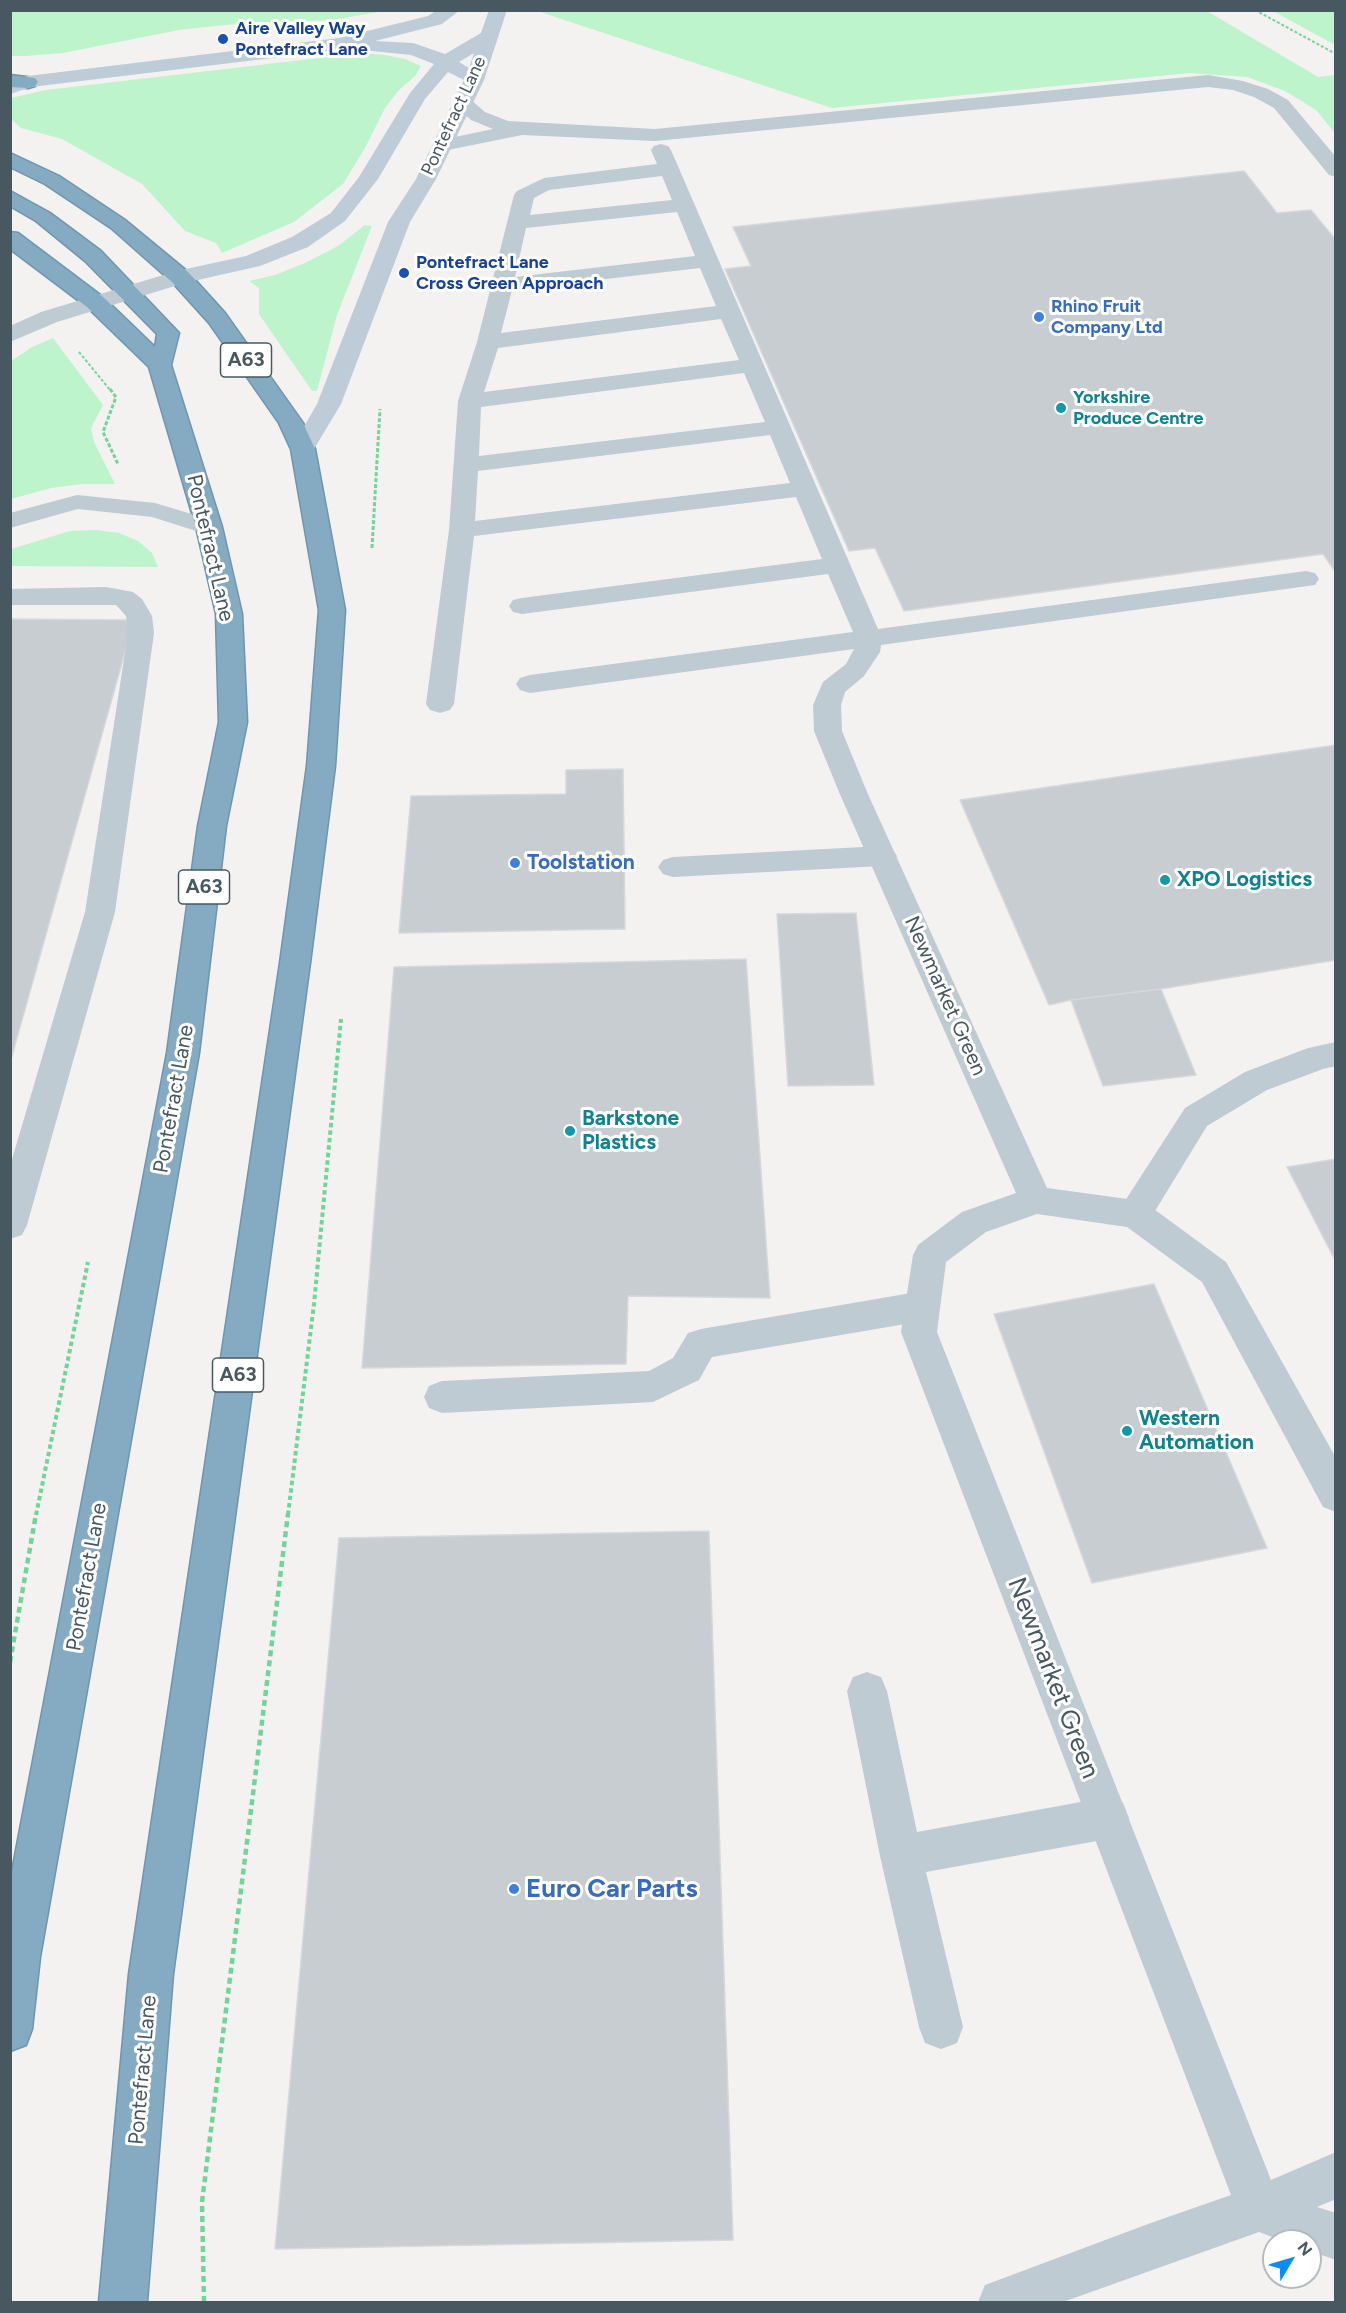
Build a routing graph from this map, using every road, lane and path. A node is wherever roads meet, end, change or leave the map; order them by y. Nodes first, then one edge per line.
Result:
1 (450, 10) edge
2 (498, 10) edge
3 (1255, 10) edge
4 (490, 35) junction
5 (339, 44) junction
6 (1335, 54) edge
7 (446, 62) junction
8 (474, 80) junction
9 (16, 84) edge
10 (463, 103) junction
11 (529, 130) junction
12 (655, 135) junction
13 (443, 145) junction
14 (10, 159) edge
15 (669, 170) junction
16 (1335, 171) edge
17 (10, 197) edge
18 (684, 204) junction
19 (517, 223) junction
20 (10, 238) edge
21 (708, 261) junction
22 (180, 277) junction
23 (66, 279) junction
24 (502, 285) junction
25 (124, 287) junction
26 (95, 302) junction
27 (729, 311) junction
28 (10, 335) edge
29 (488, 342) junction
30 (160, 365) junction
31 (752, 365) junction
32 (470, 401) junction
33 (778, 427) junction
34 (303, 448) junction
35 (466, 465) junction
36 (805, 489) junction
37 (10, 521) edge
38 (209, 527) junction
39 (462, 530) junction
40 (837, 565) junction
41 (1306, 579) dead end
42 (10, 597) edge
43 (522, 606) dead end
44 (868, 637) junction
45 (530, 684) dead end
46 (440, 704) dead end
47 (882, 856) junction
48 (674, 867) dead end
49 (1335, 1054) edge
50 (1036, 1200) junction
51 (1135, 1214) junction
52 (10, 1225) edge
53 (923, 1306) junction
54 (442, 1397) dead end
55 (1335, 1495) edge
56 (867, 1692) dead end
57 (1108, 1818) junction
58 (901, 1856) junction
59 (941, 2027) dead end
60 (10, 2029) edge
61 (1335, 2175) edge
62 (1259, 2209) junction
63 (1335, 2237) edge
64 (123, 2302) edge
65 (1002, 2302) edge

1 - 5 street
2 - 4 street, Pontefract Lane
3 - 6 path
4 - 7 street
4 - 8 street, Pontefract Lane
5 - 7 street
5 - 9 street
7 - 8 street
7 - 22 street
8 - 10 street, Pontefract Lane
10 - 11 street
10 - 13 street, Pontefract Lane
11 - 12 street
11 - 13 street
12 - 15 street
12 - 16 street
13 - 34 street, Pontefract Lane
14 - 22 highway, Pontefract Lane / A63
15 - 18 street
15 - 19 street
17 - 25 highway
18 - 19 street
18 - 21 street
19 - 24 street
20 - 23 highway, Pontefract Lane / A63
21 - 24 street
21 - 27 street
22 - 25 street
22 - 34 highway, Pontefract Lane / A63
23 - 25 highway
23 - 26 highway, Pontefract Lane / A63
24 - 29 street
25 - 26 street
25 - 30 highway
26 - 28 street
26 - 30 highway, Pontefract Lane / A63
27 - 29 street
27 - 31 street
29 - 32 street
30 - 38 highway, Pontefract Lane / A63
31 - 32 street
31 - 33 street
32 - 35 street
33 - 35 street
33 - 36 street
34 - 64 highway, Pontefract Lane / A63
35 - 39 street
36 - 39 street
36 - 40 street
37 - 38 street
38 - 60 highway, Pontefract Lane / A63
39 - 46 street
40 - 43 street
40 - 44 street
41 - 44 street
42 - 52 street
44 - 45 street
44 - 47 street, Newmarket Green
47 - 48 street
47 - 50 street, Newmarket Green
49 - 51 street
50 - 51 street, Newmarket Green
50 - 53 street, Newmarket Green
51 - 55 street, Newmarket Green
53 - 54 street
53 - 57 street, Newmarket Green
56 - 58 street
57 - 58 street
57 - 62 street, Newmarket Green
58 - 59 street
61 - 62 street
62 - 63 street
62 - 65 street

